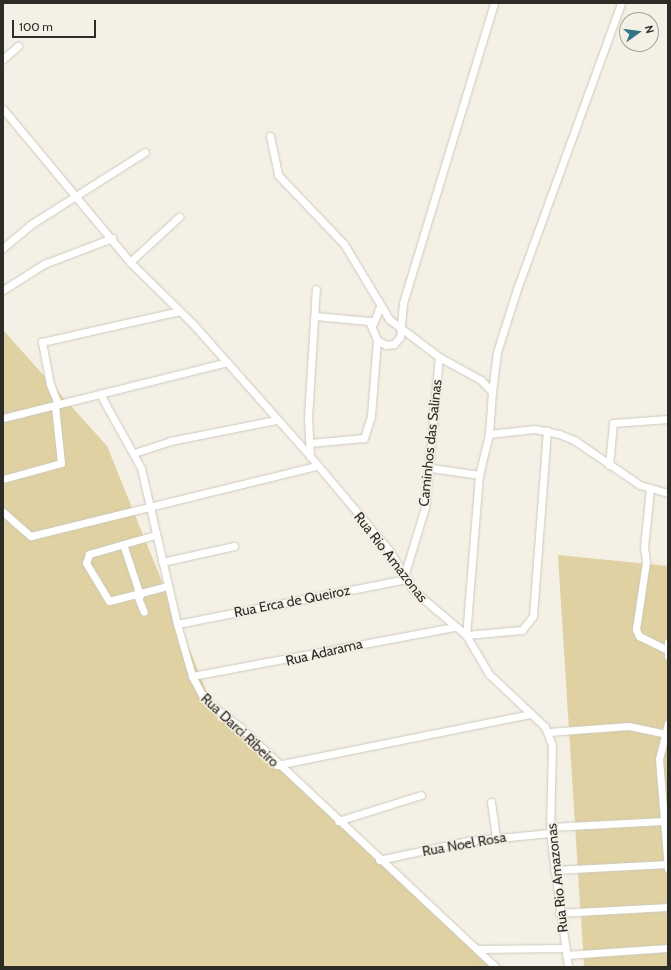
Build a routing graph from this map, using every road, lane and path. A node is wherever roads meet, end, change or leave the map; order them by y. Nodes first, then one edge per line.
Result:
1 (494, 3) edge
2 (621, 3) edge
3 (18, 46) dead end
4 (3, 59) edge
5 (3, 109) edge
6 (270, 136) dead end
7 (145, 152) dead end
8 (78, 196) junction
9 (179, 217) dead end
10 (112, 238) junction
11 (3, 248) edge
12 (130, 262) junction
13 (316, 289) dead end
14 (3, 290) edge
15 (380, 307) junction
16 (180, 312) junction
17 (316, 316) junction
18 (373, 324) junction
19 (403, 328) junction
20 (378, 340) junction
21 (439, 357) junction
22 (227, 362) junction
23 (492, 392) junction
24 (100, 394) junction
25 (56, 405) junction
26 (3, 418) edge
27 (668, 419) edge
28 (276, 420) junction
29 (546, 431) junction
30 (489, 434) junction
31 (310, 443) junction
32 (134, 453) junction
33 (310, 456) junction
34 (609, 465) junction
35 (317, 466) junction
36 (431, 468) junction
37 (479, 475) junction
38 (3, 479) edge
39 (650, 489) junction
40 (668, 493) edge
41 (151, 506) junction
42 (3, 512) edge
43 (155, 535) junction
44 (123, 544) junction
45 (234, 546) dead end
46 (162, 562) junction
47 (406, 576) junction
48 (168, 586) junction
49 (138, 595) junction
50 (144, 612) dead end
51 (177, 624) junction
52 (455, 627) junction
53 (466, 635) junction
54 (668, 642) edge
55 (668, 652) edge
56 (192, 676) junction
57 (531, 714) junction
58 (668, 723) edge
59 (548, 732) junction
60 (667, 734) edge
61 (277, 765) junction
62 (421, 795) dead end
63 (491, 802) dead end
64 (338, 821) junction
65 (664, 821) junction
66 (550, 830) junction
67 (496, 837) junction
68 (379, 860) junction
69 (668, 864) edge
70 (668, 869) edge
71 (554, 870) junction
72 (668, 907) edge
73 (559, 913) junction
74 (668, 948) edge
75 (477, 949) junction
76 (565, 952) junction
77 (496, 967) edge
78 (568, 967) edge

1 - 19 street
2 - 23 street
3 - 4 street
5 - 8 street, Rua Rio Amazonas
6 - 15 street
7 - 8 street
8 - 10 street, Rua Rio Amazonas
8 - 11 street
9 - 12 street
10 - 12 street, Rua Rio Amazonas
10 - 14 street
12 - 16 street, Rua Rio Amazonas
13 - 17 street
15 - 18 street
15 - 19 street
16 - 22 street, Rua Rio Amazonas
16 - 25 street
17 - 18 street
17 - 31 street
18 - 20 street
19 - 20 street
19 - 21 street
20 - 31 street
21 - 23 street
21 - 36 street, Caminhos das Salinas
22 - 24 street
22 - 28 street, Rua Rio Amazonas
23 - 30 street
24 - 25 street
24 - 32 street, Rua Darci Ribeiro
25 - 26 street
25 - 38 street
27 - 34 street
28 - 32 street
28 - 33 street, Rua Rio Amazonas
29 - 30 street
29 - 34 street
29 - 53 street
30 - 37 street
31 - 33 street
32 - 41 street, Rua Darci Ribeiro
33 - 35 street, Rua Rio Amazonas
34 - 39 street
35 - 41 street
35 - 47 street, Rua Rio Amazonas
36 - 37 street
36 - 47 street, Caminhos das Salinas
37 - 53 street
39 - 40 street
39 - 55 street
41 - 42 street
41 - 43 street, Rua Darci Ribeiro
43 - 44 street
43 - 46 street, Rua Darci Ribeiro
44 - 49 street
44 - 49 street
45 - 46 street
46 - 48 street, Rua Darci Ribeiro
47 - 51 street, Rua Erca de Queiroz
47 - 52 street, Rua Rio Amazonas
48 - 49 street
48 - 51 street, Rua Darci Ribeiro
49 - 50 street
51 - 56 street, Rua Darci Ribeiro
52 - 53 street, Rua Rio Amazonas
52 - 56 street, Rua Adarama
53 - 57 street, Rua Rio Amazonas
54 - 55 street
56 - 61 street, Rua Darci Ribeiro
57 - 59 street, Rua Rio Amazonas
57 - 61 street
58 - 60 street
59 - 60 street
59 - 66 street, Rua Rio Amazonas
60 - 65 street
61 - 64 street, Rua Darci Ribeiro
62 - 64 street
63 - 67 street
64 - 68 street, Rua Darci Ribeiro
65 - 66 street, Rua Noel Rosa
65 - 69 street
66 - 67 street, Rua Noel Rosa
66 - 71 street, Rua Rio Amazonas
67 - 68 street, Rua Noel Rosa
68 - 75 street, Rua Darci Ribeiro
69 - 70 street
69 - 71 street
71 - 73 street, Rua Rio Amazonas
72 - 73 street
73 - 76 street, Rua Rio Amazonas
74 - 76 street
75 - 76 street
75 - 77 street, Rua Darci Ribeiro
76 - 78 street, Rua Rio Amazonas

